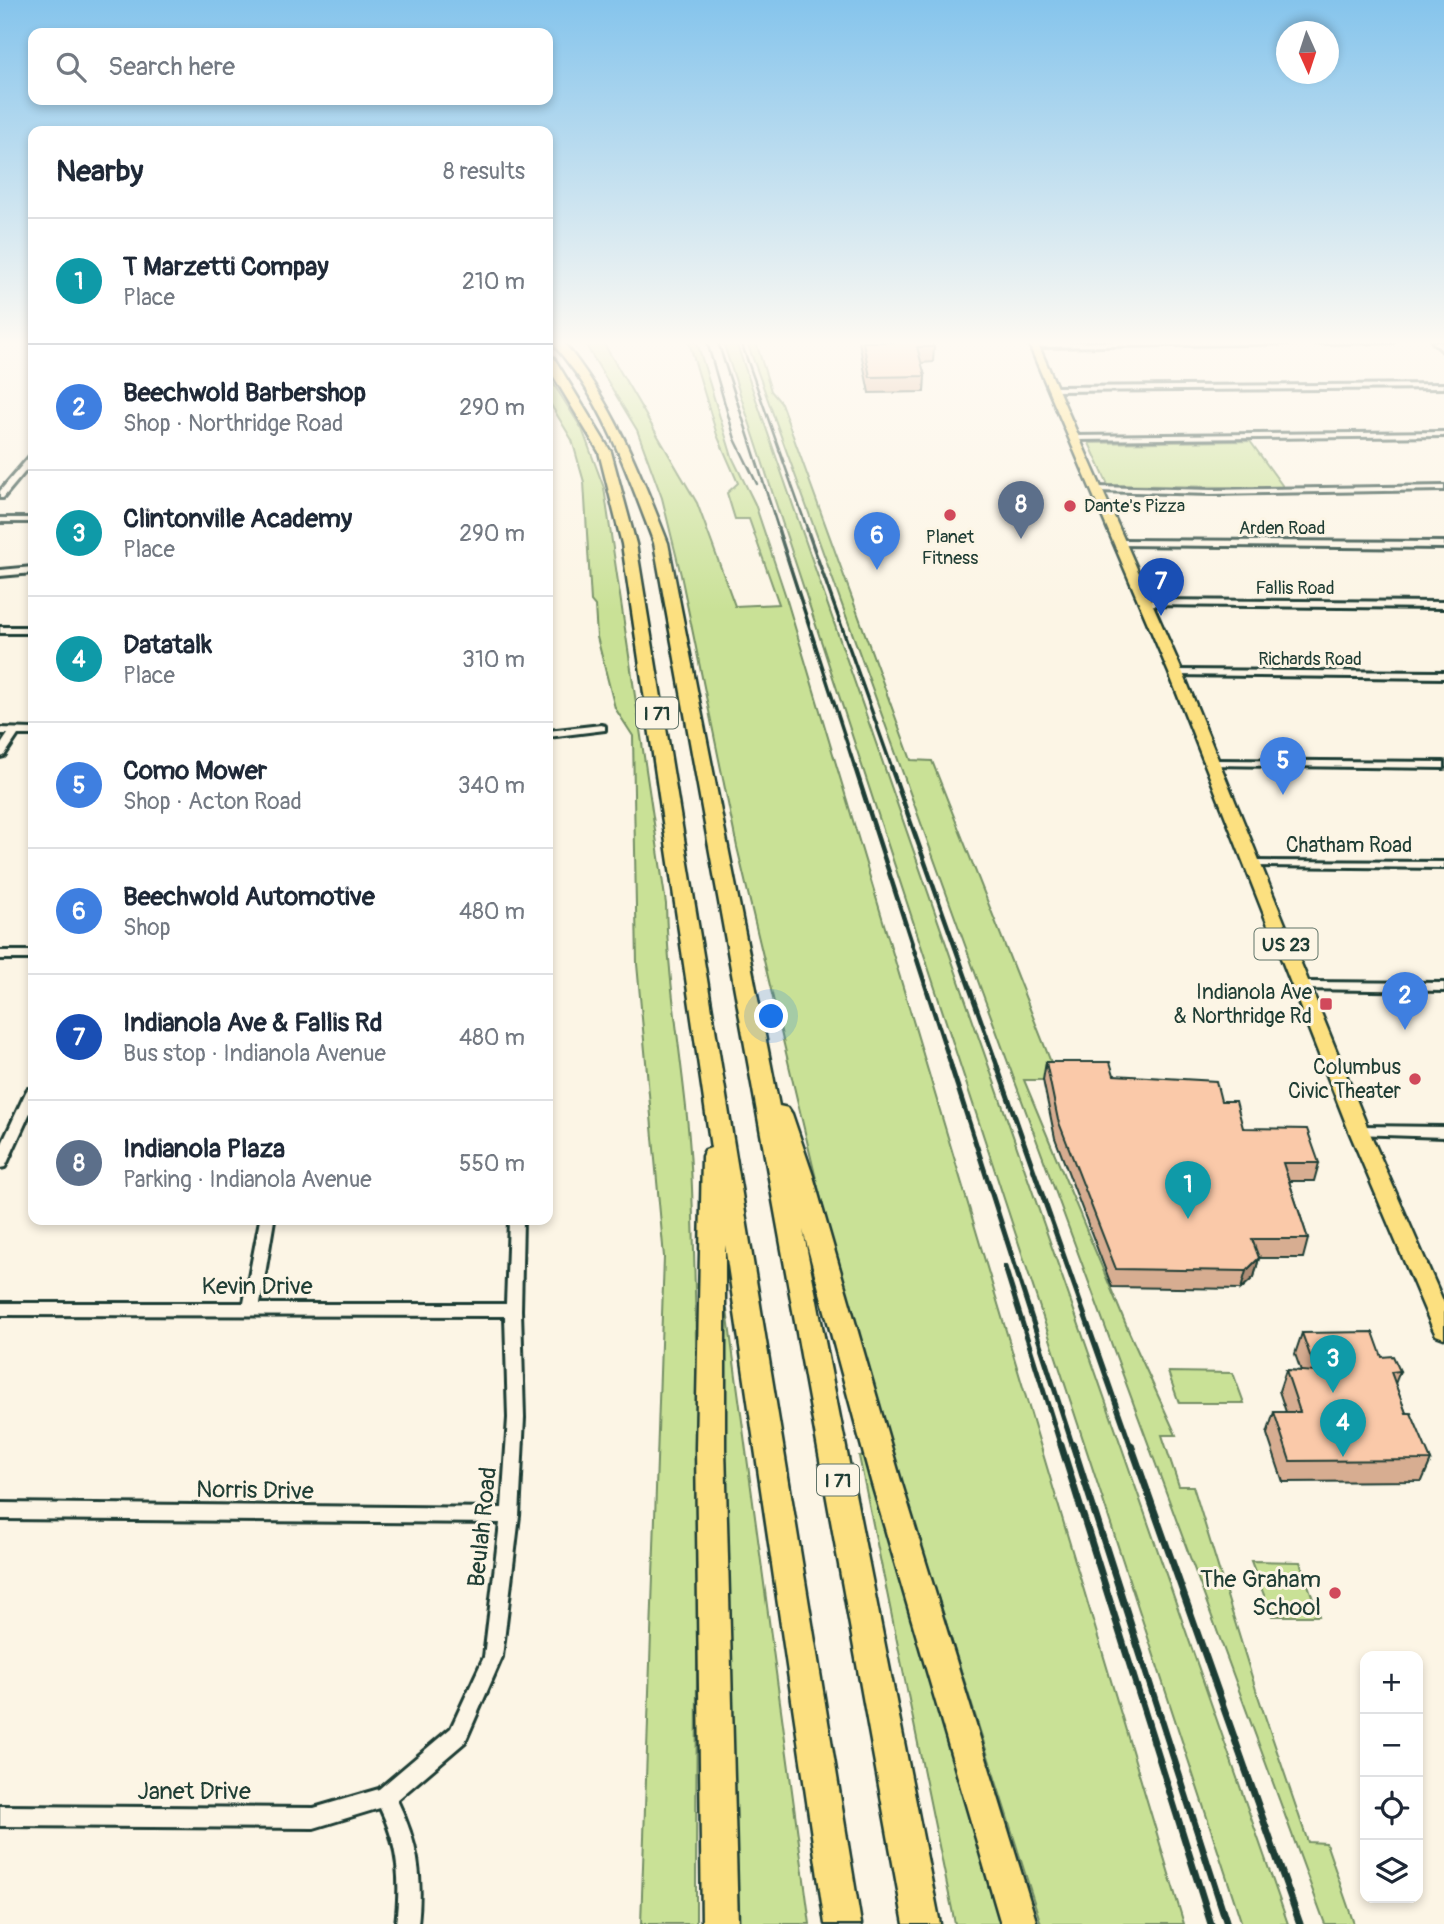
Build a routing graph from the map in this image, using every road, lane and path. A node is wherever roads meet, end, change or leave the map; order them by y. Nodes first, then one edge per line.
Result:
1 (593, 432) edge
2 (617, 432) edge
3 (624, 432) edge
4 (1071, 432) edge
5 (1444, 434) edge
6 (1074, 438) junction
7 (623, 445) junction
8 (28, 464) edge
9 (1444, 488) edge
10 (1097, 489) junction
11 (0, 496) edge
12 (0, 520) edge
13 (28, 520) edge
14 (1120, 542) junction
15 (1444, 545) edge
16 (28, 570) edge
17 (0, 573) edge
18 (1146, 603) junction
19 (1444, 605) edge
20 (0, 630) edge
21 (28, 630) edge
22 (1176, 673) junction
23 (1444, 675) edge
24 (601, 728) dead end
25 (0, 732) edge
26 (15, 732) junction
27 (28, 732) edge
28 (553, 733) edge
29 (0, 754) edge
30 (1213, 763) junction
31 (1444, 765) edge
32 (1254, 864) junction
33 (1444, 865) edge
34 (0, 955) edge
35 (28, 955) edge
36 (1302, 986) junction
37 (1444, 987) edge
38 (754, 1035) junction
39 (714, 1084) junction
40 (28, 1103) edge
41 (1359, 1131) junction
42 (1444, 1132) edge
43 (0, 1163) edge
44 (266, 1225) edge
45 (516, 1225) edge
46 (251, 1309) junction
47 (0, 1310) edge
48 (513, 1310) junction
49 (1444, 1329) edge
50 (0, 1511) edge
51 (510, 1517) junction
52 (385, 1797) junction
53 (0, 1816) edge
54 (407, 1924) edge
55 (720, 1924) edge
56 (843, 1924) edge
57 (922, 1924) edge
58 (1018, 1924) edge

1 - 39 highway, I 71
2 - 7 highway, I 71
3 - 7 highway
4 - 6 main road, US 23
5 - 6 street
6 - 10 main road, US 23
7 - 38 highway, I 71
8 - 11 street
9 - 10 street
10 - 14 main road, US 23
12 - 13 street
14 - 15 street, Arden Road
14 - 18 main road, US 23
16 - 17 street
18 - 19 street, Fallis Road
18 - 22 main road, US 23
20 - 21 street
22 - 23 street, Richards Road
22 - 30 main road, US 23
24 - 28 street
25 - 26 street
26 - 27 street
26 - 29 street
30 - 31 street
30 - 32 main road, US 23
32 - 33 street, Chatham Road
32 - 36 main road, US 23
34 - 35 street
36 - 37 street
36 - 41 main road, US 23
38 - 57 highway, I 71
38 - 58 highway
39 - 55 highway
39 - 56 highway, I 71
40 - 43 street
41 - 42 street
41 - 49 main road, US 23
44 - 46 street
45 - 48 street, Beulah Road
46 - 47 street, Kevin Drive
46 - 48 street, Kevin Drive
48 - 51 street, Beulah Road
50 - 51 street, Norris Drive
51 - 52 street, Beulah Road
52 - 53 street, Janet Drive
52 - 54 street

